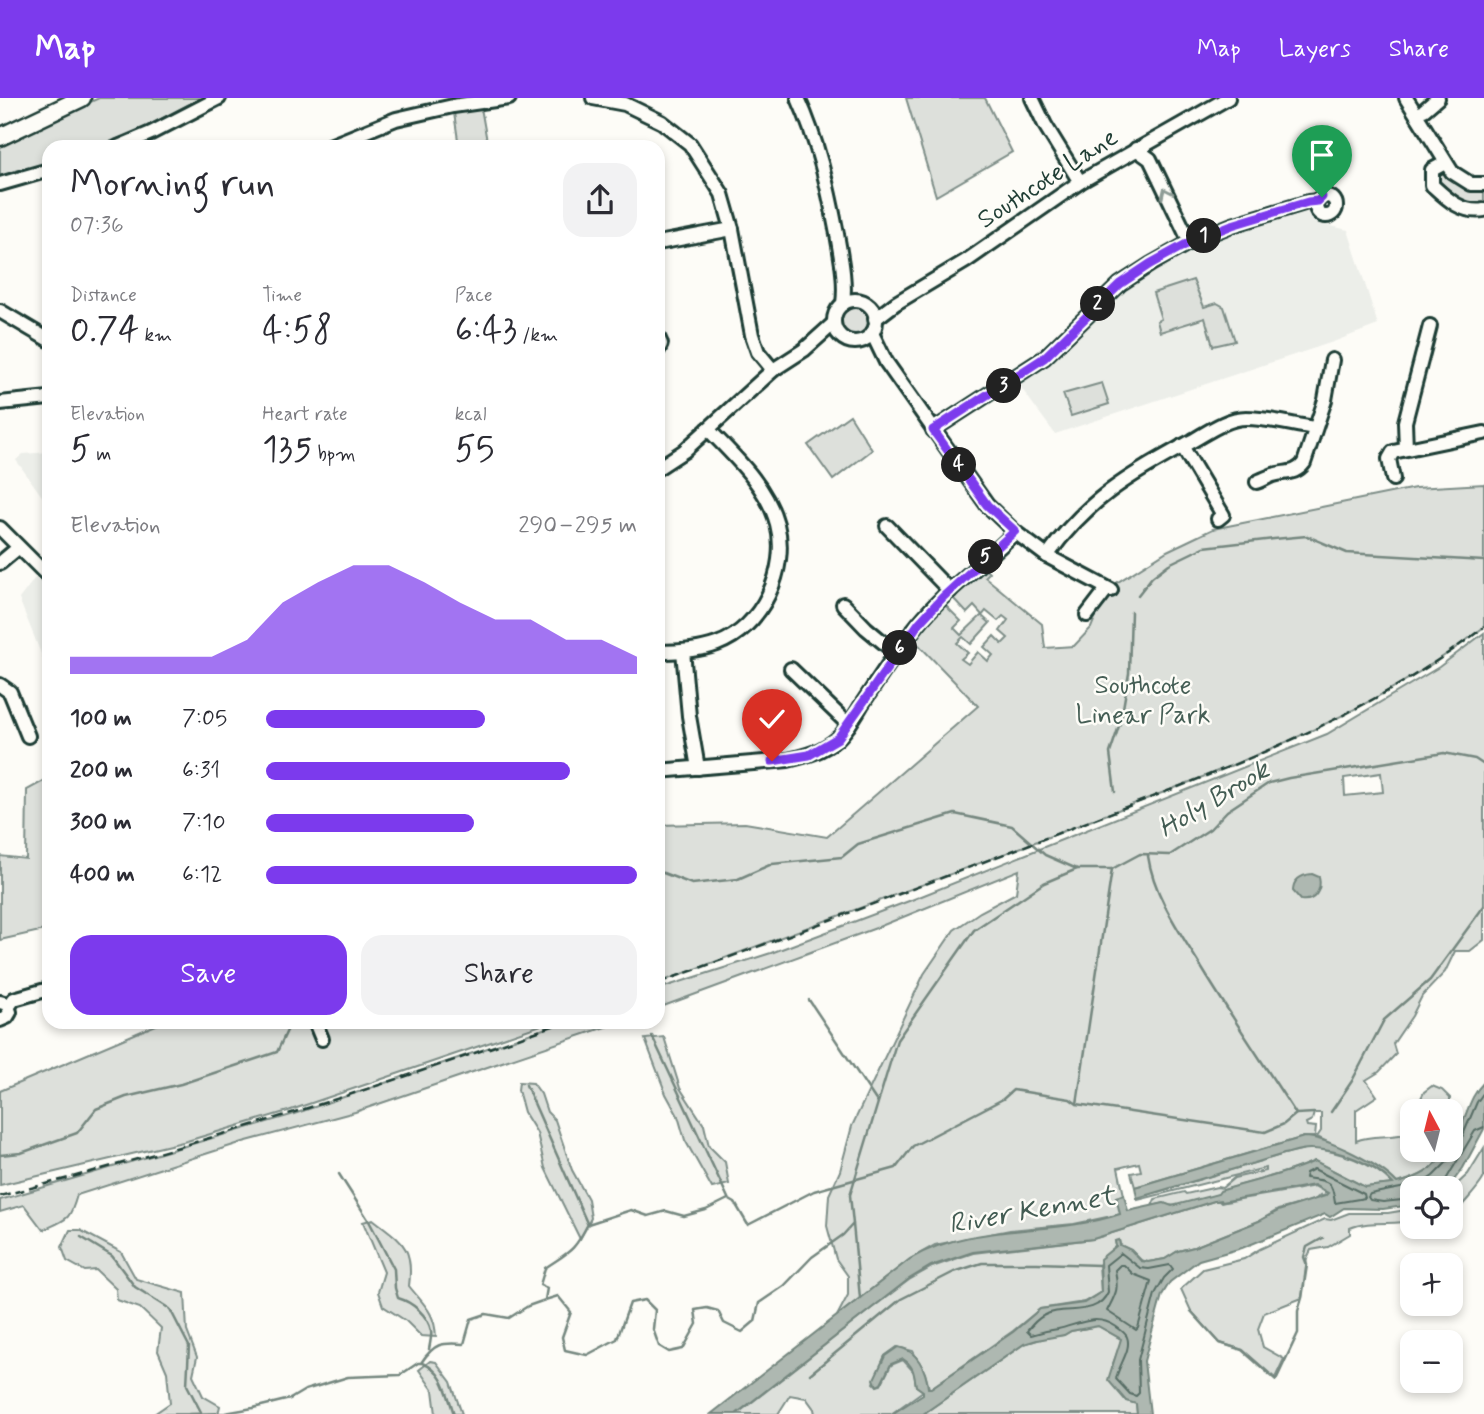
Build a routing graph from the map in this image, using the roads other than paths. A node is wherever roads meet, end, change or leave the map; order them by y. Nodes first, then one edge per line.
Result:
1 (82, 98) edge
2 (219, 98) edge
3 (509, 98) edge
4 (593, 98) edge
5 (798, 98) edge
6 (1032, 98) edge
7 (1228, 98) edge
8 (1406, 98) edge
9 (1438, 98) edge
10 (466, 101) edge
11 (1424, 110) dead end
12 (0, 136) edge
13 (149, 140) edge
14 (344, 140) edge
15 (1136, 149) junction
16 (1445, 163) junction
17 (42, 172) edge
18 (1080, 182) junction
19 (0, 184) edge
20 (1484, 184) edge
21 (1318, 201) dead end
22 (1484, 210) edge
23 (732, 229) junction
24 (1192, 241) junction
25 (665, 242) edge
26 (844, 274) junction
27 (857, 301) junction
28 (844, 304) junction
29 (0, 310) edge
30 (874, 314) junction
31 (834, 323) junction
32 (1430, 326) dead end
33 (42, 336) edge
34 (840, 337) junction
35 (867, 337) junction
36 (804, 350) junction
37 (1332, 360) dead end
38 (773, 370) junction
39 (42, 399) edge
40 (0, 403) edge
41 (1315, 428) junction
42 (708, 429) junction
43 (933, 430) junction
44 (1484, 433) edge
45 (1182, 446) junction
46 (1406, 449) junction
47 (665, 464) edge
48 (1393, 479) dead end
49 (1257, 482) dead end
50 (1218, 519) dead end
51 (887, 526) dead end
52 (0, 528) edge
53 (1015, 531) junction
54 (18, 548) junction
55 (1047, 556) junction
56 (0, 563) edge
57 (42, 570) edge
58 (950, 591) junction
59 (843, 604) dead end
60 (1087, 615) dead end
61 (683, 651) junction
62 (665, 652) edge
63 (896, 653) junction
64 (791, 669) dead end
65 (0, 685) edge
66 (849, 724) junction
67 (29, 738) dead end
68 (698, 768) junction
69 (665, 770) edge
70 (42, 991) edge
71 (4, 1004) edge
72 (0, 1020) edge
73 (318, 1029) edge
74 (322, 1039) dead end

1 - 12 main road
2 - 13 street
3 - 10 street
4 - 23 street
5 - 26 street
6 - 18 street
7 - 15 street, Southcote Lane
8 - 16 street
9 - 11 street
10 - 14 street
15 - 18 street, Southcote Lane
24 -> 15 street
16 - 20 street
16 - 22 street
17 - 19 street
18 - 30 street, Southcote Lane
21 - 24 street
23 - 25 street
23 - 38 street
24 - 43 street
26 - 27 street
26 - 28 street
27 - 28 street
27 - 30 street
28 - 31 street
29 - 33 street
30 - 35 street
31 - 34 street
31 - 36 street
32 - 46 street
34 - 35 street
34 - 36 street
35 - 43 street
36 - 38 street
37 - 41 street
38 - 42 street
39 - 40 street
41 - 45 street
41 - 49 street
42 - 47 street
42 - 61 street
43 - 53 street
44 - 46 street
45 - 50 street
45 - 55 street
46 - 48 street
51 - 58 street
52 - 54 street
53 - 55 street
53 - 58 street
54 - 56 street
54 - 57 street
55 - 60 street
58 - 63 street
59 - 63 street
61 - 62 street
61 - 68 street
63 - 66 street
64 - 66 street
65 - 67 street
66 - 68 street
68 - 69 street
70 - 71 street
71 - 72 street
73 - 74 street

